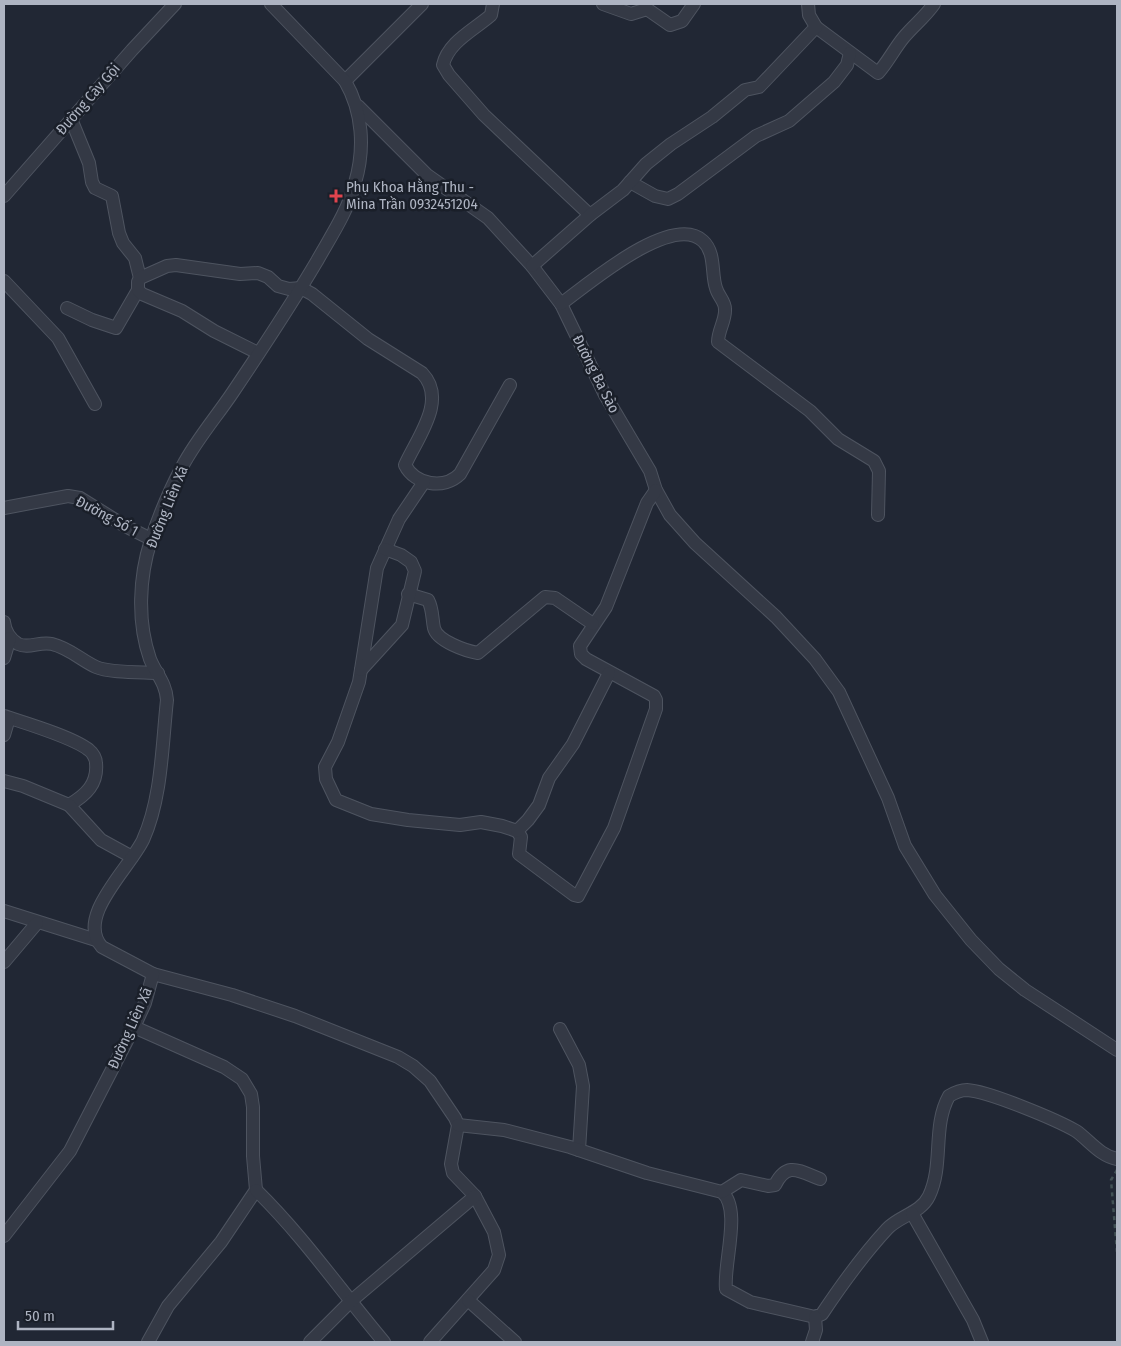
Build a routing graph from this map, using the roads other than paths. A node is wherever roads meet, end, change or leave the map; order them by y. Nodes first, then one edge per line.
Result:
1 (175, 4) edge
2 (271, 4) edge
3 (422, 4) edge
4 (493, 4) edge
5 (603, 4) edge
6 (694, 4) edge
7 (808, 4) edge
8 (934, 4) edge
9 (816, 28) junction
10 (850, 53) junction
11 (346, 81) junction
12 (358, 106) junction
13 (71, 119) junction
14 (630, 182) junction
15 (4, 196) edge
16 (590, 215) junction
17 (532, 266) junction
18 (4, 281) edge
19 (139, 284) junction
20 (301, 288) junction
21 (561, 304) junction
22 (67, 308) dead end
23 (258, 353) junction
24 (510, 385) dead end
25 (95, 404) dead end
26 (424, 482) junction
27 (656, 490) junction
28 (4, 508) edge
29 (878, 516) dead end
30 (151, 538) junction
31 (385, 549) junction
32 (408, 594) junction
33 (4, 622) edge
34 (593, 624) junction
35 (10, 638) junction
36 (4, 658) edge
37 (361, 670) junction
38 (158, 673) junction
39 (609, 673) junction
40 (6, 717) edge
41 (4, 736) edge
42 (4, 781) edge
43 (69, 805) junction
44 (516, 831) junction
45 (132, 857) junction
46 (4, 911) edge
47 (37, 923) junction
48 (96, 940) junction
49 (4, 962) edge
50 (153, 974) junction
51 (134, 1027) junction
52 (560, 1029) dead end
53 (1117, 1050) edge
54 (458, 1125) junction
55 (579, 1150) junction
56 (1117, 1159) edge
57 (820, 1178) dead end
58 (256, 1190) junction
59 (722, 1192) junction
60 (475, 1196) junction
61 (912, 1213) junction
62 (4, 1236) edge
63 (468, 1300) junction
64 (350, 1302) junction
65 (815, 1317) junction
66 (148, 1342) edge
67 (310, 1342) edge
68 (384, 1342) edge
69 (430, 1342) edge
70 (516, 1342) edge
71 (812, 1342) edge
72 (982, 1342) edge

1 - 13 street, Đường Cây Gội
2 - 11 street, Đường Liên Xã
3 - 11 street
4 - 16 street
5 - 6 street
7 - 9 street
8 - 10 street
9 - 10 street
9 - 14 street
10 - 14 street
11 - 12 street, Đường Liên Xã
12 - 17 street, Đường Ba Sào
12 - 20 street, Đường Liên Xã
13 - 15 street, Đường Cây Gội
13 - 19 street
14 - 16 street
16 - 17 street
17 - 21 street, Đường Ba Sào
18 - 25 street
19 - 20 street
19 - 22 street
19 - 23 street
20 - 23 street, Đường Liên Xã
20 - 26 street
21 - 27 street, Đường Ba Sào
21 - 29 street
23 - 30 street, Đường Liên Xã
24 - 26 street
26 - 31 street
27 - 34 street
27 - 53 street, Đường Ba Sào
28 - 30 street, Đường Số 1
30 - 38 street, Đường Liên Xã
31 - 32 street
31 - 37 street
32 - 34 street
32 - 37 street
33 - 35 street
34 - 39 street
35 - 36 street
35 - 38 street
37 - 44 street
38 - 45 street, Đường Liên Xã
39 - 44 street
39 - 44 street
40 - 41 street
40 - 43 street
42 - 43 street
43 - 45 street
45 - 48 street, Đường Liên Xã
46 - 47 street
47 - 48 street
47 - 49 street
48 - 50 street, Đường Liên Xã
50 - 51 street, Đường Liên Xã
50 - 54 street
51 - 58 street
51 - 62 street, Đường Liên Xã
52 - 55 street
54 - 55 street
54 - 60 street
55 - 59 street
56 - 61 street
57 - 59 street
58 - 64 street
58 - 66 street
59 - 65 street
60 - 63 street
60 - 64 street
61 - 65 street
61 - 72 street
63 - 69 street
63 - 70 street
64 - 67 street
64 - 68 street
65 - 71 street

